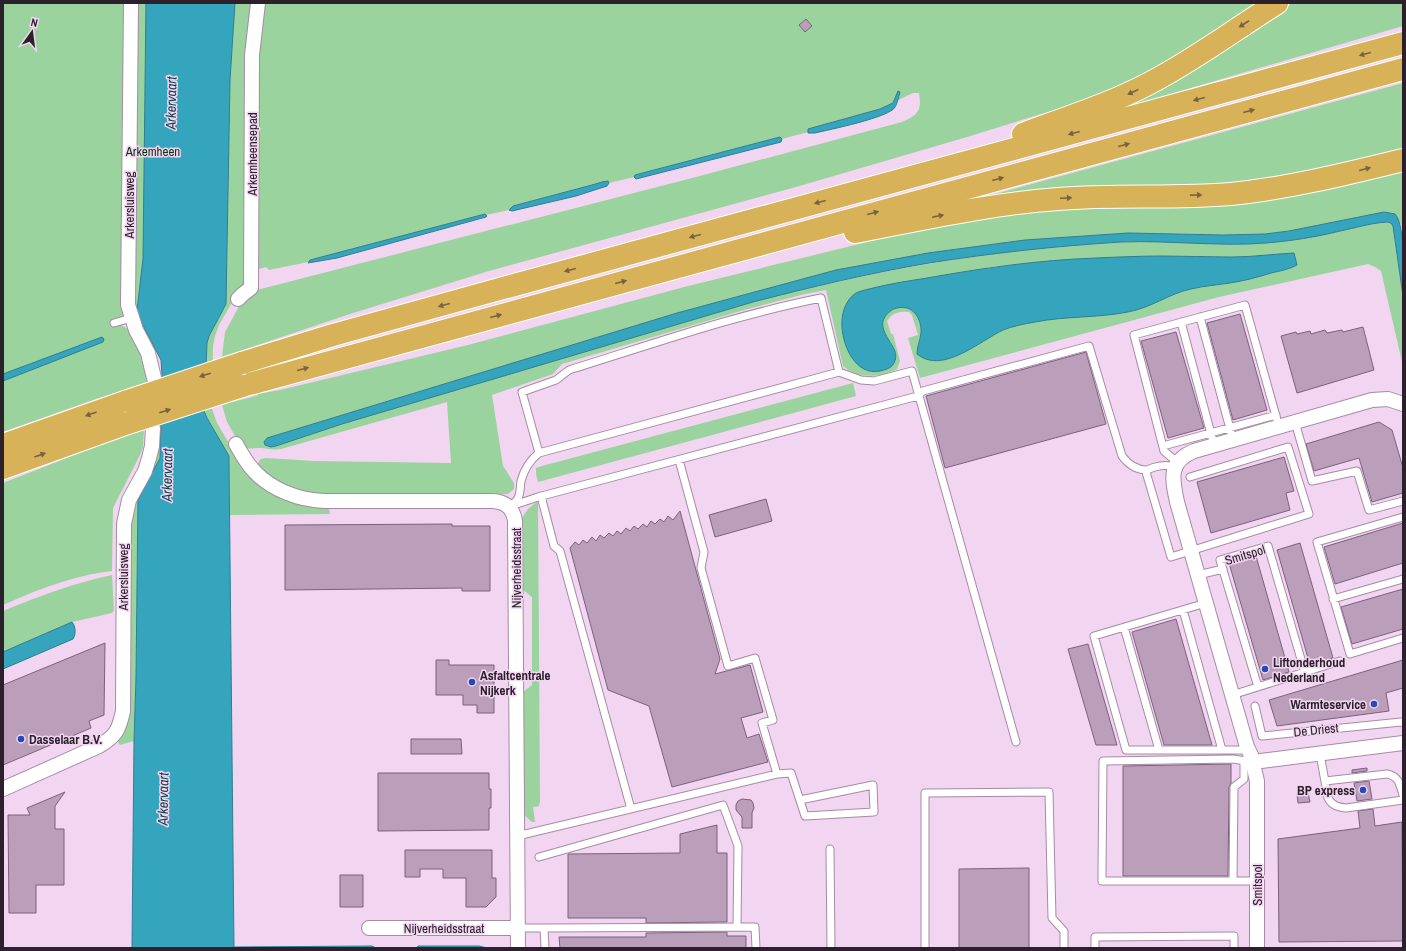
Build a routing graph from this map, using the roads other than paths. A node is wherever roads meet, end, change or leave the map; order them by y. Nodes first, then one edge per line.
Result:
1 (130, 3) edge
2 (258, 3) edge
3 (1277, 3) edge
4 (1403, 43) edge
5 (1403, 69) edge
6 (1401, 162) edge
7 (885, 184) junction
8 (687, 264) junction
9 (238, 299) dead end
10 (1200, 317) junction
11 (131, 318) junction
12 (1181, 322) junction
13 (114, 323) dead end
14 (839, 372) junction
15 (154, 378) dead end
16 (918, 396) junction
17 (1403, 404) edge
18 (1277, 421) junction
19 (1294, 422) junction
20 (153, 428) dead end
21 (1232, 433) junction
22 (1213, 439) junction
23 (236, 444) dead end
24 (3, 445) edge
25 (1163, 446) junction
26 (539, 453) junction
27 (679, 460) junction
28 (1176, 464) junction
29 (3, 468) edge
30 (1147, 470) junction
31 (1190, 477) dead end
32 (541, 496) junction
33 (1403, 501) edge
34 (510, 507) junction
35 (1403, 517) edge
36 (1191, 551) junction
37 (1223, 569) junction
38 (1198, 575) junction
39 (1403, 579) edge
40 (1334, 599) junction
41 (1206, 603) junction
42 (1183, 610) junction
43 (1124, 627) junction
44 (1403, 638) edge
45 (1340, 661) dead end
46 (1305, 672) junction
47 (1258, 687) junction
48 (1232, 695) junction
49 (1255, 706) dead end
50 (1402, 721) edge
51 (1016, 742) dead end
52 (1403, 743) edge
53 (1159, 750) junction
54 (1222, 750) junction
55 (1320, 754) junction
56 (1249, 758) junction
57 (777, 774) junction
58 (1325, 781) junction
59 (3, 789) edge
60 (1403, 795) edge
61 (800, 800) junction
62 (1403, 800) edge
63 (631, 809) junction
64 (517, 836) junction
65 (830, 849) dead end
66 (539, 857) dead end
67 (1233, 881) junction
68 (1257, 881) junction
69 (737, 927) junction
70 (369, 928) dead end
71 (518, 928) junction
72 (544, 928) junction
73 (518, 948) edge
74 (545, 948) edge
75 (756, 948) edge
76 (831, 948) edge
77 (925, 948) edge
78 (1064, 948) edge
79 (1095, 948) edge
80 (1234, 948) edge
81 (1257, 948) edge

1 - 11 street, Arkersluisweg
2 - 9 street, Arkemheensepad
3 -> 7 highway
4 -> 7 highway
8 -> 5 highway
8 -> 6 highway
7 -> 24 highway, bridge
29 -> 8 highway, bridge
10 - 12 lane
10 - 18 lane
10 - 21 lane
11 - 13 lane
11 - 15 street, Arkersluisweg
12 - 22 lane
12 - 25 lane
14 - 16 lane
14 - 26 lane
14 - 26 lane
16 - 27 lane
16 - 30 lane
16 - 51 lane
17 - 19 street
18 - 19 street
18 - 21 street
19 - 33 lane
20 - 59 street, Arkersluisweg
21 - 22 street
22 - 25 lane
22 - 28 street
23 - 34 street
25 - 28 lane
26 - 34 lane
27 - 32 lane
27 - 57 lane
28 - 30 lane
28 - 36 street, Smitspol
30 - 36 lane
31 - 36 lane, Smitspol
32 - 34 lane
32 - 63 lane
34 - 64 street, Nijverheidsstraat
35 - 40 lane
36 - 38 street, Smitspol
37 - 38 lane
37 - 46 lane, Smitspol
37 - 47 lane, Smitspol
38 - 41 street, Smitspol
39 - 40 lane
40 - 44 lane
41 - 42 lane
41 - 48 street, Smitspol
42 - 43 lane
42 - 54 lane
43 - 53 lane
43 - 53 lane
45 - 46 lane
46 - 47 lane
47 - 48 lane
48 - 56 street, Smitspol
49 - 50 lane, De Driest
52 - 55 street, De Driest
53 - 54 lane
54 - 56 lane
55 - 56 street, De Driest
55 - 58 lane
56 - 67 lane
56 - 67 lane
56 - 68 street, Smitspol
57 - 61 lane
57 - 63 lane
58 - 60 lane
58 - 62 lane
61 - 61 lane
63 - 64 lane
64 - 71 street, Nijverheidsstraat
65 - 76 lane
66 - 69 lane
67 - 68 lane
68 - 81 street, Smitspol
69 - 72 lane
69 - 75 lane
70 - 71 street, Nijverheidsstraat
71 - 72 lane
71 - 73 street, Nijverheidsstraat
72 - 74 lane
77 - 78 lane
79 - 80 lane

